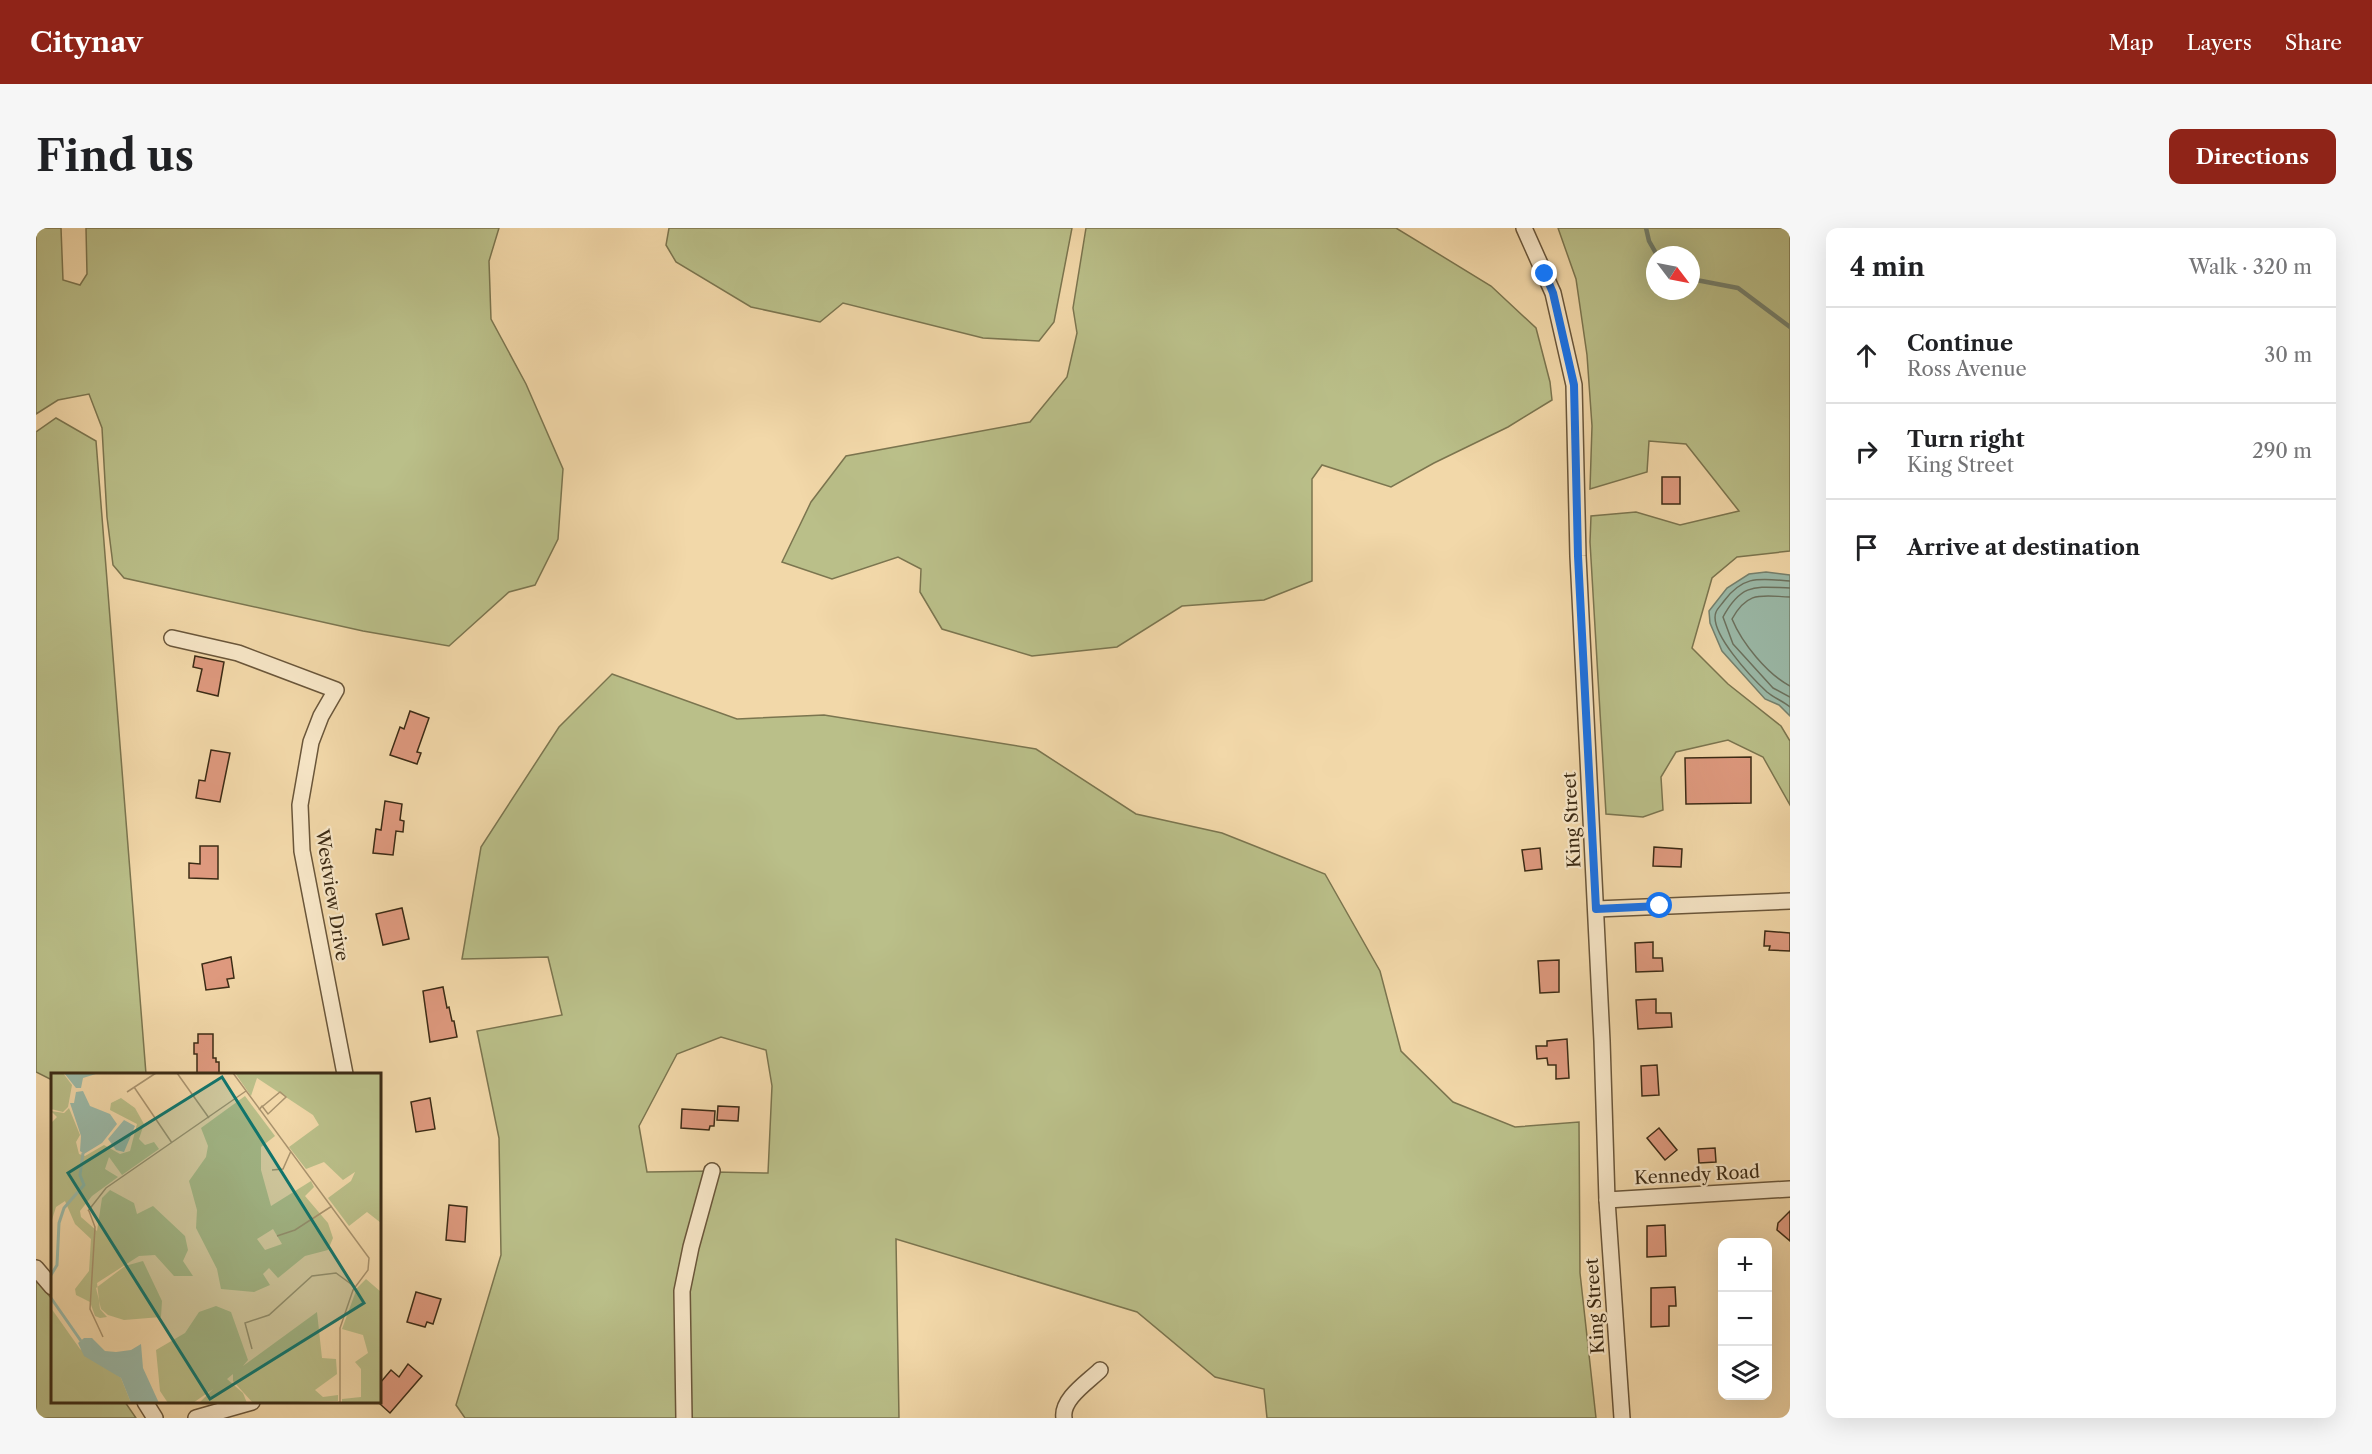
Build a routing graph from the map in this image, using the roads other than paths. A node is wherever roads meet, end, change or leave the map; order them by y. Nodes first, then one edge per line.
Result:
1 (1524, 228) edge
2 (172, 638) dead end
3 (1790, 901) edge
4 (1596, 909) junction
5 (345, 1073) edge
6 (712, 1171) dead end
7 (1790, 1190) edge
8 (1607, 1200) junction
9 (36, 1268) edge
10 (51, 1286) edge
11 (1100, 1370) dead end
12 (146, 1403) edge
13 (245, 1403) edge
14 (155, 1418) edge
15 (196, 1418) edge
16 (684, 1418) edge
17 (1064, 1418) edge
18 (1622, 1418) edge

1 - 4 street, King Street
2 - 5 street, Westview Drive
3 - 4 street
4 - 8 street, King Street
6 - 16 street
7 - 8 street, Kennedy Road
8 - 18 street, King Street
9 - 10 street
11 - 17 street
12 - 14 street
13 - 15 street

